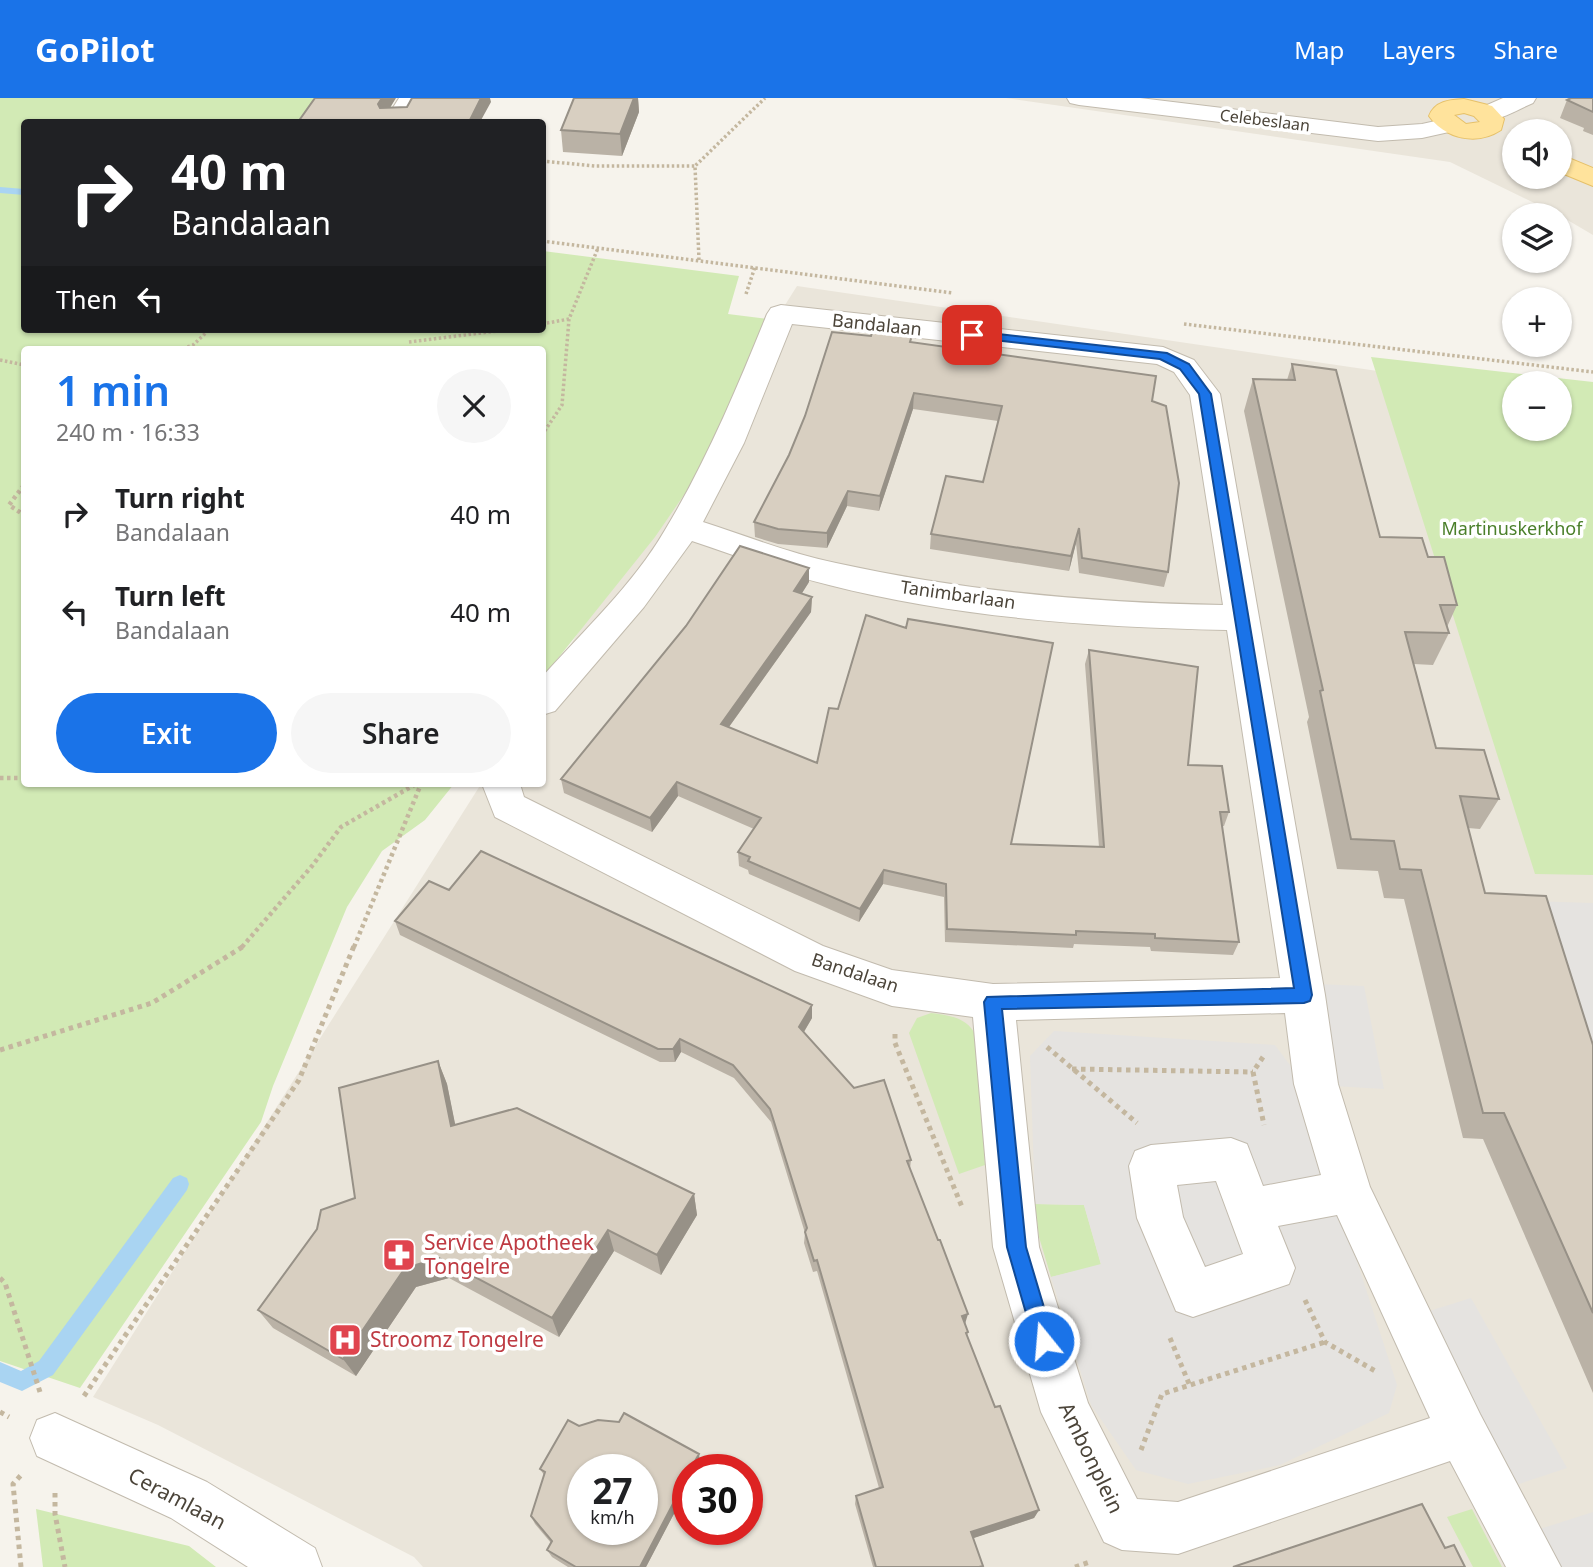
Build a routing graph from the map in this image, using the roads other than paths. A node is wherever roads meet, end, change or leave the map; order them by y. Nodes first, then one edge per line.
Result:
1 (411, 98) edge
2 (1079, 98) edge
3 (1423, 98) edge
4 (1524, 98) edge
5 (1448, 117) junction
6 (398, 119) edge
7 (1489, 121) junction
8 (1502, 130) edge
9 (1572, 168) edge
10 (1593, 178) edge
11 (683, 527) junction
12 (1241, 618) junction
13 (546, 697) edge
14 (502, 787) edge
15 (1304, 995) junction
16 (993, 1002) junction
17 (1349, 1191) junction
18 (1248, 1210) junction
19 (1462, 1432) junction
20 (55, 1438) road end
21 (296, 1567) edge
22 (1535, 1567) edge

1 - 6 street
2 - 5 street, Celebeslaan
3 - 5 main road
4 - 7 street
5 - 7 main road
7 - 8 main road
9 - 10 main road
11 - 12 street, Tanimbarlaan
11 - 12 street, Bandalaan
11 - 13 street, Bandalaan
12 - 15 street, Bandalaan
14 - 16 street, Bandalaan
15 - 16 street, Bandalaan
15 - 17 street
16 - 19 street, Ambonplein
17 - 18 street
17 - 19 street
18 - 18 street
19 - 22 street
20 - 21 street, Ceramlaan

